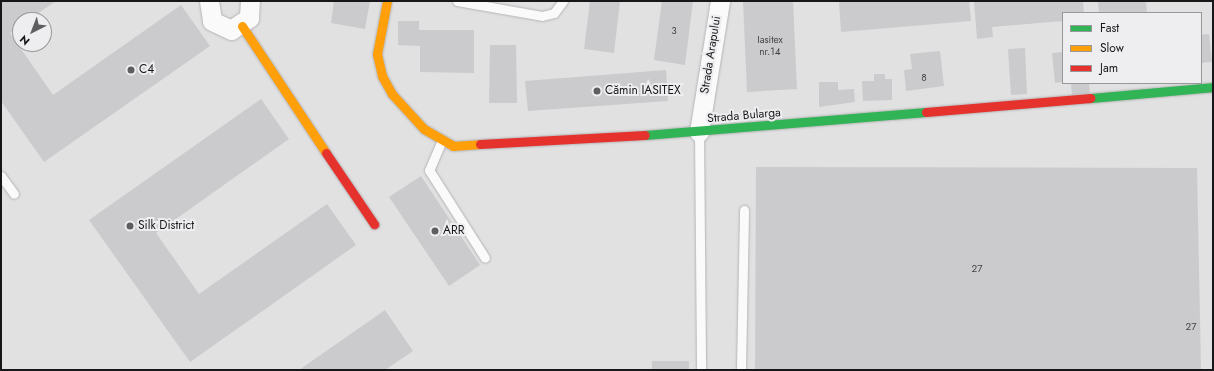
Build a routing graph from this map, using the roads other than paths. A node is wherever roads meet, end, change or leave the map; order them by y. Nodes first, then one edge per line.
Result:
1 (209, 1) edge
2 (250, 1) edge
3 (386, 1) edge
4 (457, 1) edge
5 (563, 1) edge
6 (720, 1) edge
7 (242, 26) junction
8 (1213, 87) edge
9 (699, 132) junction
10 (442, 140) junction
11 (1, 176) edge
12 (14, 194) dead end
13 (744, 210) dead end
14 (374, 224) dead end
15 (485, 258) dead end
16 (701, 370) edge
17 (742, 370) edge

1 - 7 street
2 - 7 street
3 - 10 street, Strada Bularga
4 - 5 lane
6 - 9 street, Strada Arapului
7 - 14 street
8 - 9 street, Strada Bularga
9 - 10 street, Strada Bularga
9 - 16 lane
10 - 15 lane
11 - 12 lane
13 - 17 lane

